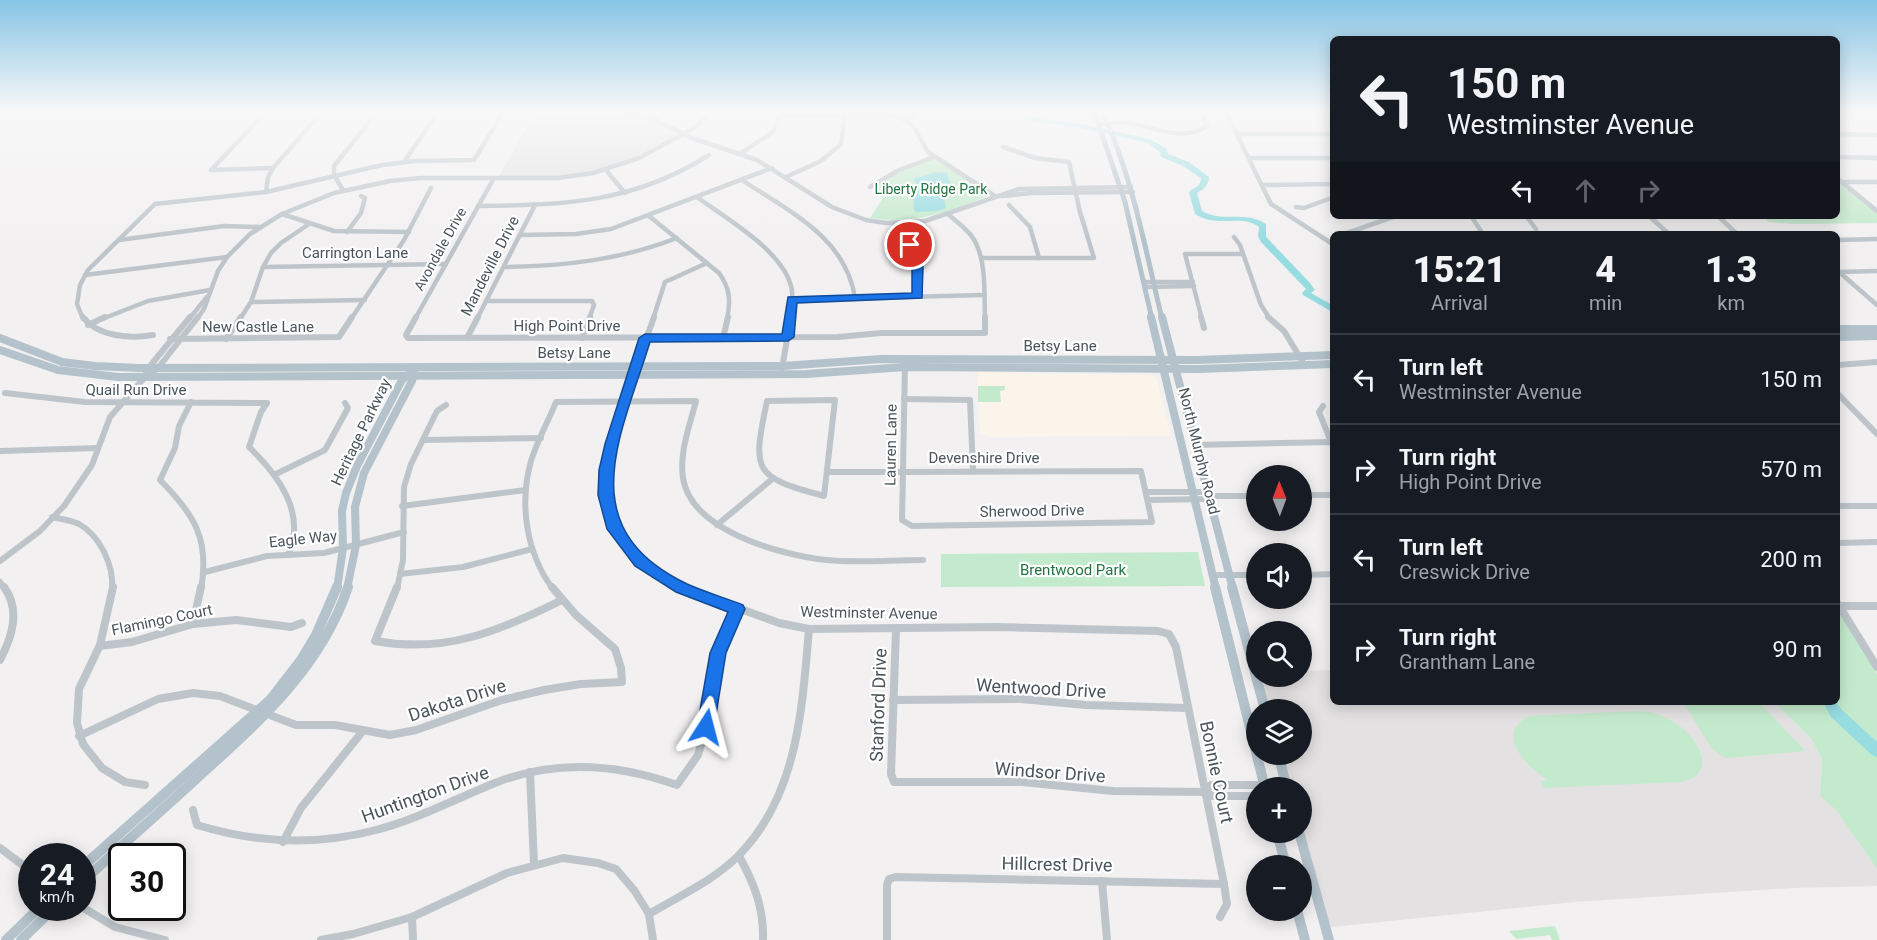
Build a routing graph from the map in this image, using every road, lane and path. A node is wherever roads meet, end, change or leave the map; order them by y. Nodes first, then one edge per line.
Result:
1 (225, 155) edge
2 (285, 155) edge
3 (343, 155) edge
4 (409, 155) edge
5 (477, 155) edge
6 (644, 155) edge
7 (709, 155) dead end
8 (745, 155) edge
9 (828, 155) edge
10 (932, 155) edge
11 (1026, 155) edge
12 (1114, 155) edge
13 (1117, 155) edge
14 (1247, 155) edge
15 (934, 157) junction
16 (1840, 157) edge
17 (1249, 158) junction
18 (1330, 158) edge
19 (1877, 158) edge
20 (404, 162) junction
21 (273, 168) junction
22 (772, 168) junction
23 (606, 170) junction
24 (334, 175) junction
25 (786, 177) junction
26 (494, 178) junction
27 (742, 180) junction
28 (1840, 180) edge
29 (1840, 181) edge
30 (1877, 182) edge
31 (1262, 185) junction
32 (1330, 185) edge
33 (870, 187) dead end
34 (431, 188) dead end
35 (343, 190) junction
36 (1075, 190) junction
37 (1122, 190) junction
38 (1132, 190) junction
39 (266, 192) junction
40 (625, 192) junction
41 (361, 196) dead end
42 (995, 196) junction
43 (697, 197) junction
44 (1330, 198) edge
45 (535, 205) junction
46 (1009, 205) dead end
47 (478, 206) junction
48 (1296, 207) dead end
49 (1876, 210) edge
50 (282, 214) junction
51 (949, 215) junction
52 (650, 216) junction
53 (1387, 219) edge
54 (1528, 219) edge
55 (1652, 219) edge
56 (1721, 219) edge
57 (309, 224) junction
58 (260, 227) junction
59 (1536, 229) dead end
60 (1353, 231) edge
61 (1666, 231) edge
62 (1734, 231) edge
63 (347, 232) junction
64 (409, 232) junction
65 (520, 235) junction
66 (903, 235) dead end
67 (1234, 237) dead end
68 (677, 238) junction
69 (1877, 239) edge
70 (119, 240) junction
71 (1330, 240) edge
72 (1840, 240) edge
73 (1327, 241) junction
74 (1330, 243) edge
75 (1243, 254) junction
76 (227, 257) junction
77 (981, 258) junction
78 (1039, 258) junction
79 (707, 263) junction
80 (446, 264) junction
81 (387, 265) junction
82 (263, 267) junction
83 (504, 267) junction
84 (1840, 272) edge
85 (1877, 272) edge
86 (1840, 274) edge
87 (85, 275) junction
88 (1145, 284) junction
89 (1156, 284) junction
90 (1193, 284) junction
91 (210, 291) junction
92 (983, 295) junction
93 (918, 296) junction
94 (207, 297) junction
95 (855, 298) junction
96 (364, 300) junction
97 (792, 300) junction
98 (486, 301) junction
99 (251, 302) junction
100 (1877, 305) edge
101 (88, 325) junction
102 (1204, 328) dead end
103 (1877, 329) edge
104 (1840, 330) edge
105 (1840, 331) edge
106 (408, 332) joint
107 (153, 335) dead end
108 (1877, 336) edge
109 (788, 337) junction
110 (0, 338) edge
111 (467, 338) junction
112 (582, 338) junction
113 (645, 338) junction
114 (723, 338) junction
115 (170, 339) junction
116 (182, 339) junction
117 (226, 339) junction
118 (0, 350) edge
119 (1330, 355) edge
120 (1300, 356) junction
121 (906, 358) junction
122 (998, 359) junction
123 (1161, 359) junction
124 (1083, 360) junction
125 (1173, 360) junction
126 (1877, 362) edge
127 (1304, 364) junction
128 (1330, 364) edge
129 (1840, 365) edge
130 (636, 366) junction
131 (783, 366) junction
132 (512, 367) junction
133 (905, 367) junction
134 (147, 368) junction
135 (158, 368) junction
136 (998, 368) junction
137 (1084, 369) junction
138 (1164, 369) junction
139 (1174, 369) junction
140 (412, 373) junction
141 (633, 375) junction
142 (781, 375) junction
143 (509, 376) junction
144 (144, 377) junction
145 (5, 393) dead end
146 (1840, 396) edge
147 (904, 399) junction
148 (122, 402) junction
149 (190, 402) junction
150 (626, 402) junction
151 (345, 403) dead end
152 (446, 405) dead end
153 (1323, 406) dead end
154 (1877, 434) edge
155 (541, 438) junction
156 (423, 440) junction
157 (1330, 440) edge
158 (1194, 445) junction
159 (1330, 445) edge
160 (98, 448) junction
161 (0, 450) edge
162 (973, 470) junction
163 (828, 472) junction
164 (903, 472) junction
165 (274, 475) junction
166 (771, 480) junction
167 (526, 490) junction
168 (1312, 495) edge
169 (1330, 495) edge
170 (1148, 496) junction
171 (1195, 496) junction
172 (1207, 496) junction
173 (1246, 496) edge
174 (402, 506) junction
175 (1840, 506) edge
176 (1877, 506) edge
177 (52, 517) junction
178 (717, 525) junction
179 (912, 526) joint
180 (404, 532) junction
181 (1877, 542) edge
182 (1840, 543) edge
183 (356, 545) junction
184 (343, 548) junction
185 (532, 549) junction
186 (290, 553) junction
187 (923, 560) dead end
188 (0, 561) edge
189 (205, 572) junction
190 (400, 574) junction
191 (1330, 574) edge
192 (1214, 575) junction
193 (1228, 575) junction
194 (1246, 575) edge
195 (1312, 575) edge
196 (0, 582) edge
197 (562, 600) junction
198 (1840, 605) edge
199 (1877, 606) edge
200 (1840, 608) edge
201 (738, 609) junction
202 (302, 623) dead end
203 (193, 624) junction
204 (809, 629) junction
205 (896, 629) junction
206 (1169, 634) joint
207 (100, 646) junction
208 (0, 660) edge
209 (1877, 667) edge
210 (1262, 699) edge
211 (893, 700) junction
212 (1188, 708) junction
213 (257, 711) junction
214 (267, 716) junction
215 (362, 732) junction
216 (79, 735) junction
217 (530, 772) junction
218 (1263, 777) edge
219 (894, 782) joint
220 (145, 785) dead end
221 (1246, 786) edge
222 (1205, 792) junction
223 (1246, 796) edge
224 (193, 810) dead end
225 (283, 842) junction
226 (1302, 843) edge
227 (0, 848) edge
228 (96, 855) edge
229 (739, 856) junction
230 (18, 862) edge
231 (534, 864) junction
232 (96, 869) edge
233 (1102, 881) junction
234 (1224, 884) junction
235 (649, 914) junction
236 (96, 915) edge
237 (412, 917) junction
238 (1220, 917) dead end
239 (26, 921) edge
240 (41, 921) edge
241 (1301, 921) edge
242 (6, 940) edge
243 (21, 940) edge
244 (165, 940) edge
245 (321, 940) edge
246 (413, 940) edge
247 (653, 940) edge
248 (763, 940) edge
249 (887, 940) edge
250 (1107, 940) edge
251 (1305, 940) edge
252 (1329, 940) edge

1 - 21 street
2 - 21 street
3 - 24 street
4 - 20 street
5 - 20 street
6 - 23 street
7 - 40 street
8 - 22 street
9 - 25 street
10 - 15 street
11 - 36 street
12 - 37 main road, North Murphy Road
13 - 38 main road, North Murphy Road
14 - 17 street
15 - 33 street
15 - 42 street
16 - 19 street
17 - 18 street
17 - 31 street
20 - 24 street
21 - 39 street
22 - 25 street
22 - 27 street
23 - 26 street
23 - 40 street
24 - 35 street
24 - 39 street
25 - 51 street
26 - 35 street
26 - 47 street, Avondale Drive
27 - 43 street
27 - 95 street
28 - 30 street
29 - 49 street
31 - 32 street
31 - 73 street
34 - 64 street
35 - 50 street
36 - 37 street
36 - 42 street
36 - 78 street
37 - 38 street
37 - 88 main road, North Murphy Road
38 - 89 main road, North Murphy Road
39 - 70 street
40 - 45 street
41 - 63 street
42 - 51 street
43 - 52 street
43 - 97 street
44 - 48 street
45 - 47 street
45 - 65 street, Mandeville Drive
46 - 78 street
47 - 80 street, Avondale Drive
50 - 57 street
50 - 58 street
51 - 77 street
52 - 65 street
52 - 68 street
53 - 60 street
54 - 59 street
55 - 61 street
56 - 62 street
57 - 63 street
57 - 82 street
58 - 70 street
58 - 76 street
63 - 64 street
64 - 81 street
65 - 83 street, Mandeville Drive
66 - 93 street
67 - 75 street
68 - 79 street
68 - 83 street
69 - 72 street
70 - 87 street
71 - 73 street
73 - 74 street
75 - 90 street
75 - 120 street
76 - 87 street
76 - 91 street
77 - 78 street
77 - 92 street
79 - 113 street, Westminster Avenue
79 - 114 street
80 - 81 street, Carrington Lane
80 - 106 street, Avondale Drive
81 - 82 street, Carrington Lane
81 - 96 street
82 - 99 street
83 - 98 street, Mandeville Drive
84 - 85 street
86 - 100 street
87 - 101 street
88 - 89 street
88 - 123 main road, North Murphy Road
89 - 90 street
89 - 125 main road, North Murphy Road
90 - 102 street
91 - 94 street
91 - 101 street
92 - 93 street
92 - 109 street, High Point Drive
93 - 95 street
94 - 115 street
94 - 116 street
95 - 97 street
96 - 99 street
96 - 117 street, New Castle Lane
97 - 109 street
98 - 111 street, Mandeville Drive
98 - 112 street
99 - 117 street
101 - 107 street
103 - 104 main road
105 - 108 main road
106 - 111 street, High Point Drive
109 - 114 street, High Point Drive
109 - 131 street
110 - 134 main road, Betsy Lane
111 - 112 street, High Point Drive
112 - 113 street, High Point Drive
113 - 114 street, High Point Drive
113 - 130 street, Westminster Avenue
115 - 116 street, New Castle Lane
115 - 134 street
116 - 117 street, New Castle Lane
116 - 135 street
118 - 144 main road, Betsy Lane
119 - 120 main road, Betsy Lane
120 - 125 main road, Betsy Lane
120 - 127 street
121 - 122 main road, Betsy Lane
121 - 131 main road, Betsy Lane
121 - 133 street, Lauren Lane
122 - 124 main road, Betsy Lane
122 - 136 main road
123 - 124 main road, Betsy Lane
123 - 125 main road, Betsy Lane
123 - 138 main road, North Murphy Road
124 - 137 main road
125 - 139 main road, North Murphy Road
126 - 129 street
127 - 128 main road, Betsy Lane
127 - 139 main road, Betsy Lane
130 - 131 main road, Betsy Lane
130 - 132 main road, Betsy Lane
130 - 141 street, Westminster Avenue
131 - 142 street
132 - 140 main road, Betsy Lane
132 - 143 main road
133 - 136 main road, Betsy Lane
133 - 142 main road, Betsy Lane
133 - 147 street, Lauren Lane
134 - 135 main road, Betsy Lane
134 - 144 street
135 - 140 main road, Betsy Lane
135 - 144 street
136 - 137 main road, Betsy Lane
137 - 138 main road, Betsy Lane
138 - 139 main road, Betsy Lane
138 - 171 main road, North Murphy Road
139 - 158 main road, North Murphy Road
140 - 143 main road, Betsy Lane
140 - 144 main road, Betsy Lane
140 - 183 main road, Heritage Parkway
140 - 184 main road, Heritage Parkway
141 - 142 main road, Betsy Lane
141 - 143 main road, Betsy Lane
141 - 150 street, Westminster Avenue
144 - 148 street
145 - 148 street, Quail Run Drive
146 - 154 street
147 - 162 street
147 - 164 street, Lauren Lane
148 - 149 street, Quail Run Drive
148 - 160 street
149 - 165 street, Quail Run Drive
149 - 189 street
150 - 155 street
150 - 178 street
150 - 201 street, Westminster Avenue
151 - 165 street
152 - 156 street
153 - 157 street
155 - 156 street
155 - 167 street
156 - 174 street
158 - 159 street
158 - 172 main road, North Murphy Road
160 - 161 street
160 - 177 street
162 - 164 street, Devenshire Drive
162 - 170 street, Devenshire Drive
163 - 164 street, Devenshire Drive
163 - 166 street
163 - 166 street
164 - 179 street, Lauren Lane
165 - 186 street
166 - 178 street
167 - 174 street
167 - 185 street
168 - 169 street
170 - 171 street
170 - 179 street, Sherwood Drive
171 - 172 street
171 - 192 main road, North Murphy Road
172 - 173 street
172 - 193 main road, North Murphy Road
174 - 180 street
175 - 176 street
177 - 188 street
177 - 207 street
178 - 187 street
180 - 183 street, Eagle Way
180 - 190 street
181 - 182 street
183 - 184 street, Eagle Way
183 - 214 main road, Heritage Parkway
184 - 186 street, Eagle Way
184 - 213 main road, Heritage Parkway
185 - 190 street
185 - 197 street
186 - 189 street, Eagle Way
189 - 203 street
190 - 197 street
191 - 195 street
192 - 193 street
192 - 218 main road, North Murphy Road
193 - 194 street
193 - 210 main road, North Murphy Road
196 - 208 street
197 - 215 street, Dakota Drive
198 - 199 street
200 - 209 street
201 - 204 street, Westminster Avenue
201 - 217 street, Huntington Drive
202 - 203 street, Flamingo Court
203 - 207 street, Flamingo Court
204 - 205 street, Westminster Avenue
204 - 229 street
205 - 206 street, Westminster Avenue
205 - 211 street, Stanford Drive
206 - 212 street, Bonnie Court
207 - 216 street
211 - 212 street, Wentwood Drive
211 - 219 street, Stanford Drive
212 - 222 street, Bonnie Court
213 - 214 street, Dakota Drive
213 - 216 street, Dakota Drive
213 - 228 main road, Heritage Parkway
214 - 215 street, Dakota Drive
214 - 232 main road, Heritage Parkway
215 - 225 street
216 - 220 street
217 - 225 street, Huntington Drive
217 - 231 street
219 - 222 street, Windsor Drive
221 - 222 street, Windsor Drive
222 - 223 street, Windsor Drive
222 - 234 street, Bonnie Court
224 - 225 street, Huntington Drive
226 - 252 main road
227 - 230 street
229 - 235 street
229 - 248 street
231 - 235 street
231 - 237 street
233 - 234 street, Hillcrest Drive
233 - 249 street, Hillcrest Drive
233 - 250 street
234 - 238 street, Bonnie Court
235 - 247 street
236 - 244 street
237 - 245 street
237 - 246 street
239 - 242 main road
240 - 243 main road
241 - 251 main road

